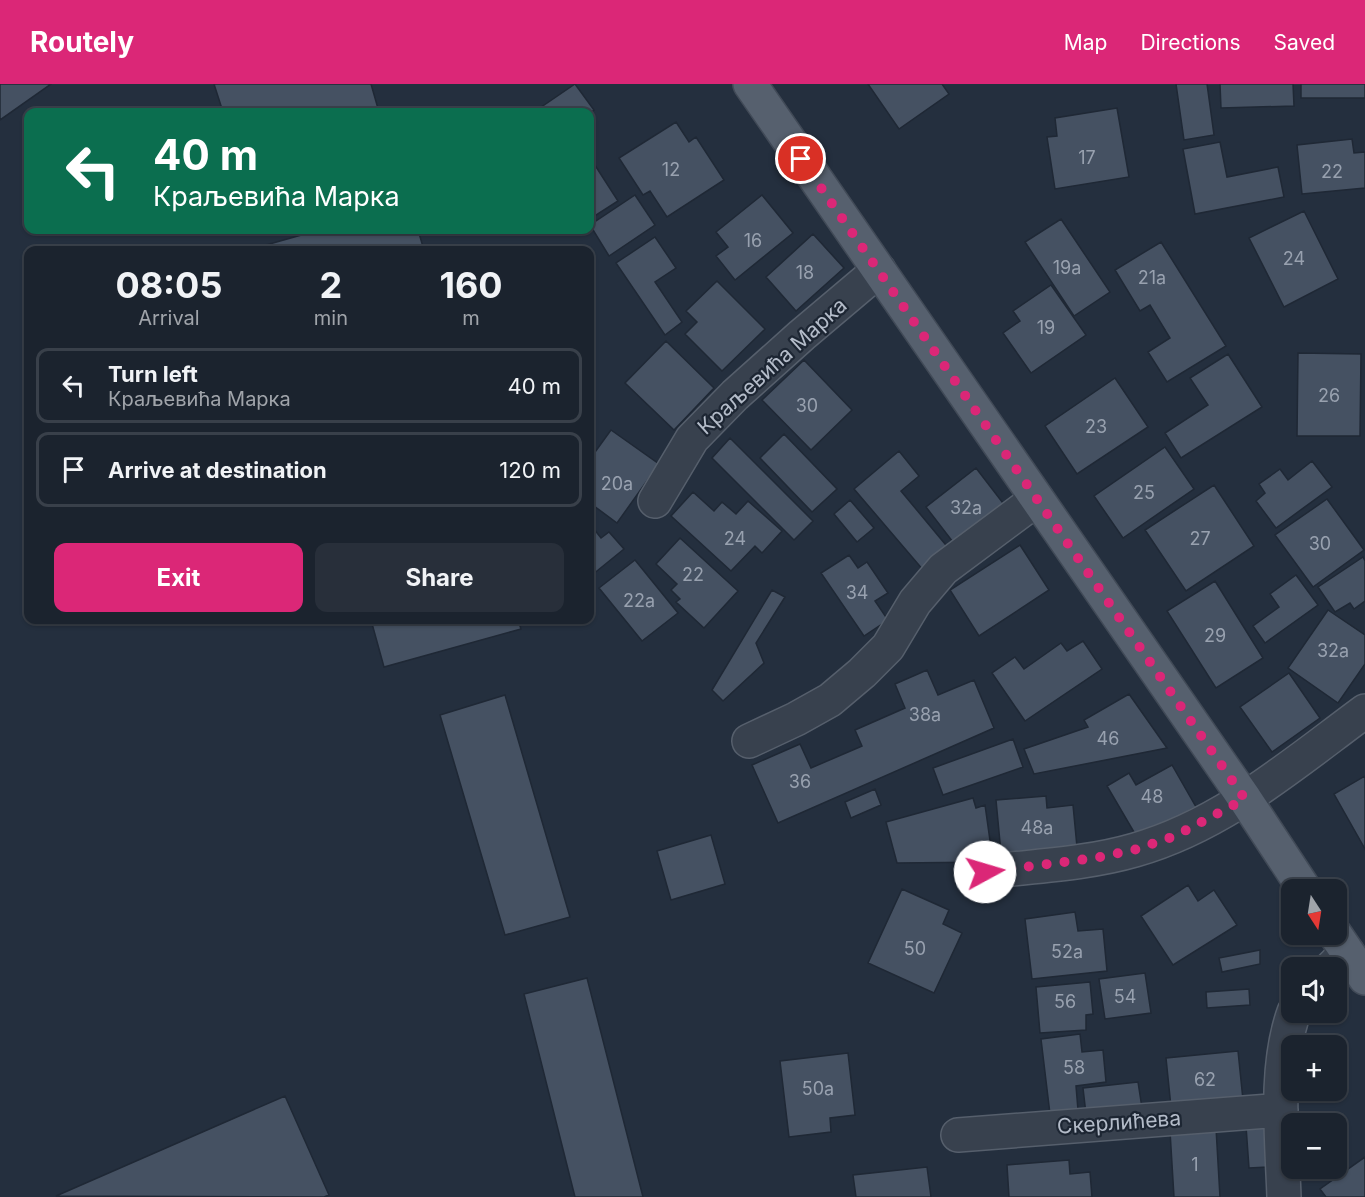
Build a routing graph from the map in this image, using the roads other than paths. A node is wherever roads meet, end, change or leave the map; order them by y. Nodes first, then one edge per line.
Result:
1 (750, 84) edge
2 (879, 270) junction
3 (1037, 500) junction
4 (655, 501) dead end
5 (1365, 711) edge
6 (749, 741) dead end
7 (1245, 799) junction
8 (985, 872) dead end
9 (1298, 879) edge
10 (1291, 1023) edge
11 (1281, 1110) junction
12 (958, 1135) dead end
13 (1284, 1197) edge

1 - 2 main road
2 - 3 main road
2 - 4 street, Краљевића Марка
3 - 6 street
3 - 7 main road
5 - 7 street
7 - 8 street
7 - 9 main road
10 - 11 street
11 - 12 street, Скерлићева
11 - 13 street

